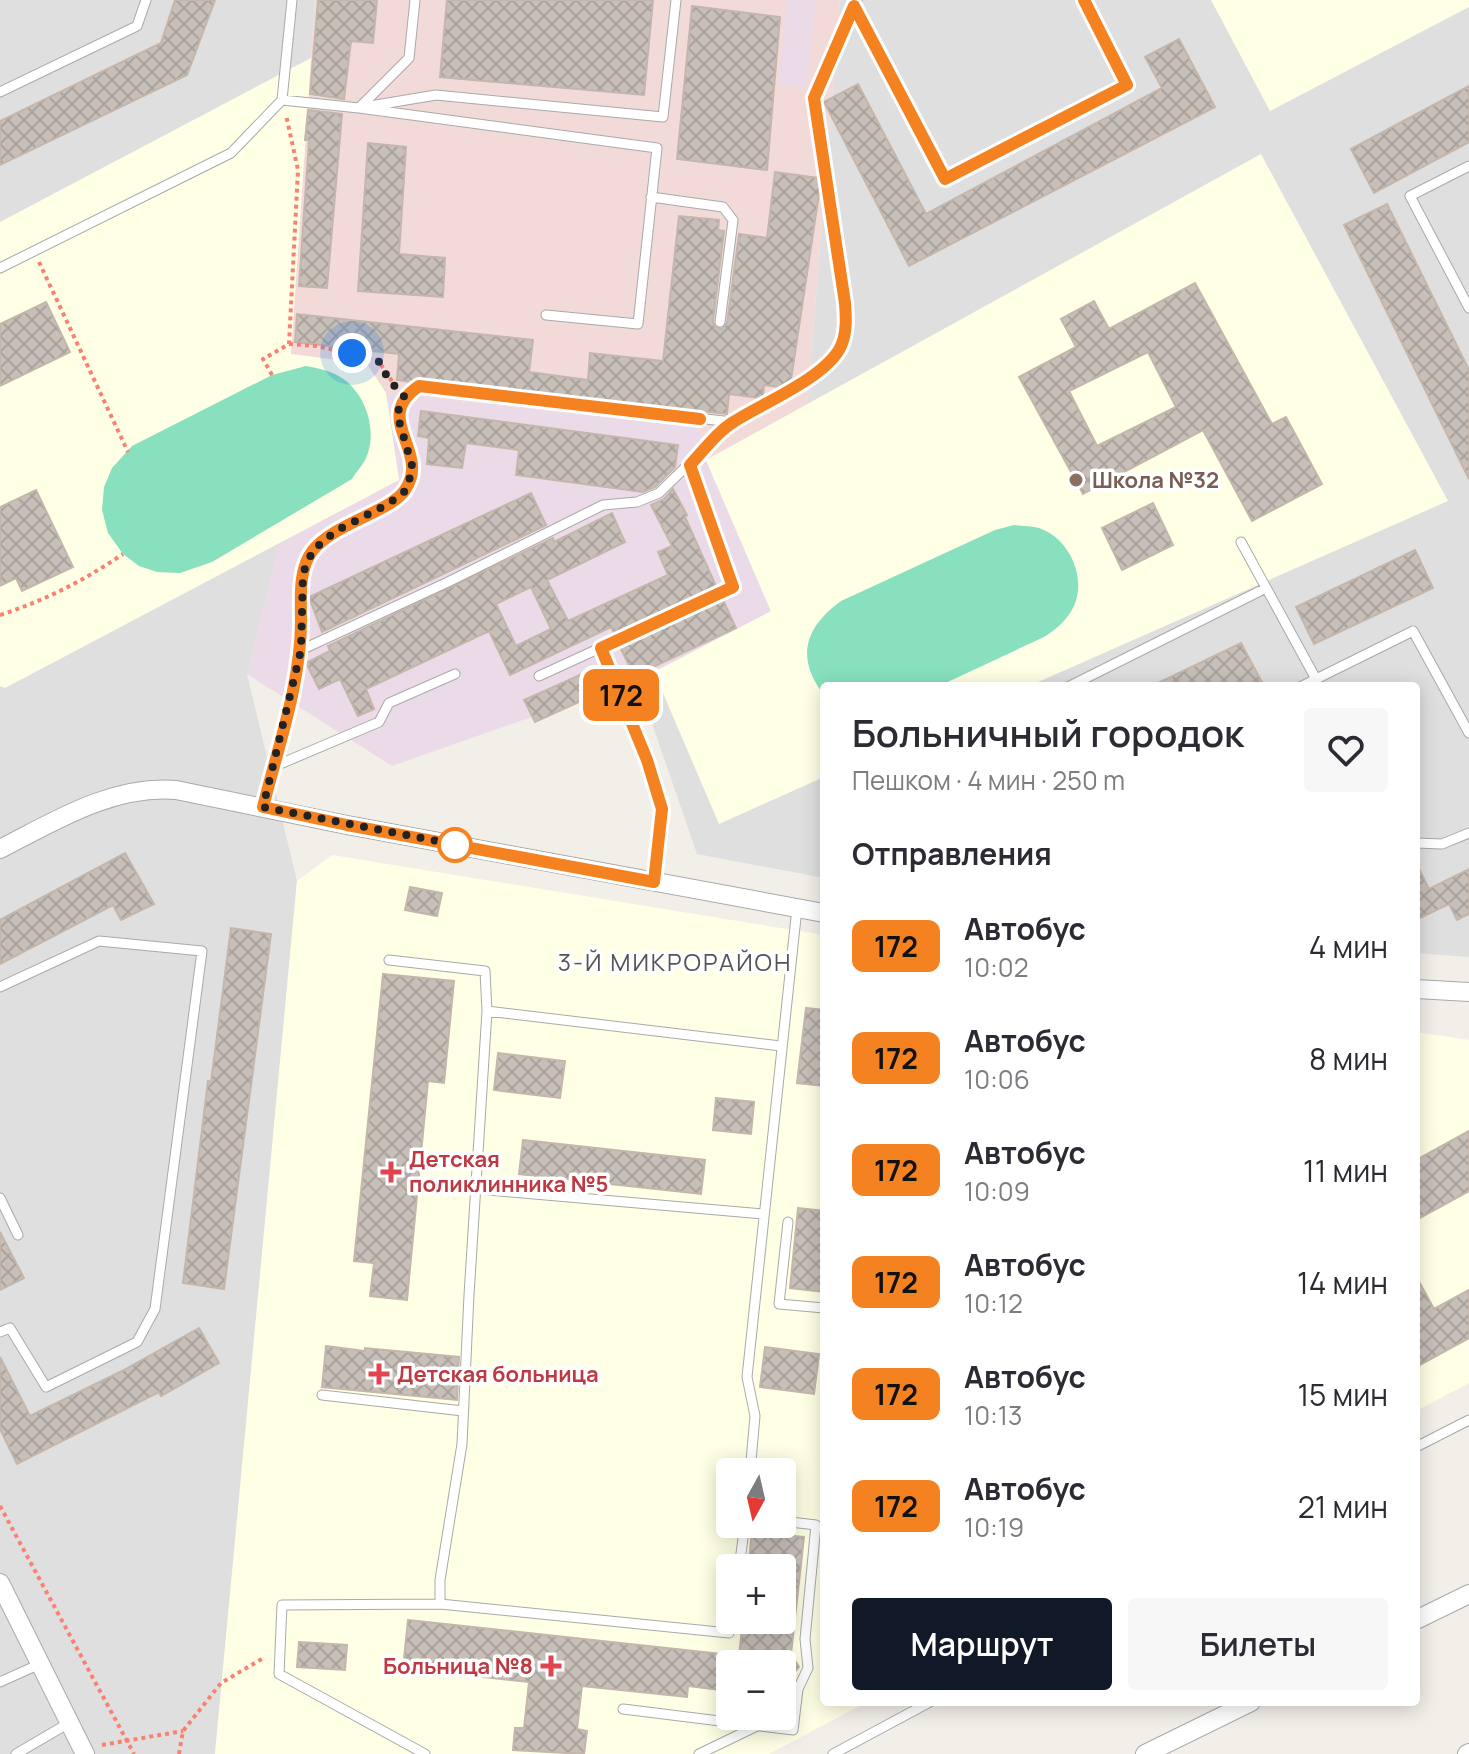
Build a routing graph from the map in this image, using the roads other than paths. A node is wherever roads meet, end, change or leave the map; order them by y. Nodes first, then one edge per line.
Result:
1 (146, 0) edge
2 (292, 0) edge
3 (415, 0) edge
4 (676, 0) edge
5 (1084, 0) edge
6 (856, 3) edge
7 (0, 92) edge
8 (282, 100) junction
9 (359, 108) junction
10 (1469, 166) edge
11 (651, 197) junction
12 (0, 268) edge
13 (1469, 308) edge
14 (546, 315) dead end
15 (720, 322) dead end
16 (732, 422) junction
17 (690, 465) junction
18 (1241, 542) dead end
19 (1266, 588) junction
20 (601, 648) junction
21 (301, 650) junction
22 (455, 674) dead end
23 (539, 676) dead end
24 (1316, 679) junction
25 (1078, 682) edge
26 (1310, 682) edge
27 (1469, 733) edge
28 (273, 767) junction
29 (263, 807) junction
30 (1469, 833) edge
31 (1420, 843) edge
32 (0, 849) edge
33 (654, 882) junction
34 (797, 908) junction
35 (820, 912) edge
36 (389, 960) dead end
37 (0, 987) edge
38 (1420, 989) edge
39 (1469, 992) edge
40 (487, 1011) junction
41 (781, 1046) junction
42 (477, 1189) junction
43 (0, 1198) edge
44 (763, 1214) junction
45 (788, 1222) dead end
46 (18, 1235) dead end
47 (820, 1308) edge
48 (0, 1332) edge
49 (322, 1395) dead end
50 (463, 1411) junction
51 (1469, 1420) edge
52 (1420, 1445) edge
53 (751, 1458) edge
54 (796, 1523) edge
55 (0, 1583) edge
56 (1469, 1594) edge
57 (440, 1604) junction
58 (1420, 1618) edge
59 (716, 1632) edge
60 (40, 1664) junction
61 (0, 1682) edge
62 (796, 1705) edge
63 (923, 1706) edge
64 (1227, 1708) edge
65 (623, 1709) dead end
66 (716, 1721) edge
67 (69, 1723) junction
68 (750, 1730) edge
69 (84, 1752) edge
70 (16, 1754) edge
71 (425, 1754) edge
72 (699, 1754) edge
73 (833, 1754) edge
74 (1145, 1754) edge

1 - 7 lane
2 - 8 lane
3 - 9 lane
4 - 9 lane
5 - 6 lane
6 - 16 lane
8 - 9 lane
8 - 12 lane
9 - 11 lane
10 - 13 lane
11 - 14 lane
11 - 15 lane
16 - 17 lane
16 - 21 lane
17 - 20 lane
17 - 21 lane
18 - 19 lane
19 - 24 lane
19 - 25 lane
20 - 23 lane
20 - 33 lane
21 - 28 lane
22 - 28 lane
24 - 26 lane
24 - 27 lane
28 - 29 lane
29 - 32 street
29 - 33 street
30 - 31 lane
33 - 34 street
34 - 35 street
34 - 41 lane
36 - 40 lane
37 - 48 lane
38 - 39 street
40 - 41 lane
40 - 42 lane
41 - 44 lane
42 - 44 lane
42 - 50 lane
43 - 46 lane
44 - 53 lane
45 - 47 lane
49 - 50 lane
50 - 57 lane
51 - 52 lane
54 - 62 lane
55 - 60 street
56 - 58 street
57 - 59 lane
57 - 71 lane
60 - 61 lane
60 - 67 street
63 - 73 lane
64 - 74 street
65 - 66 lane
67 - 69 street
67 - 70 lane
68 - 72 lane

